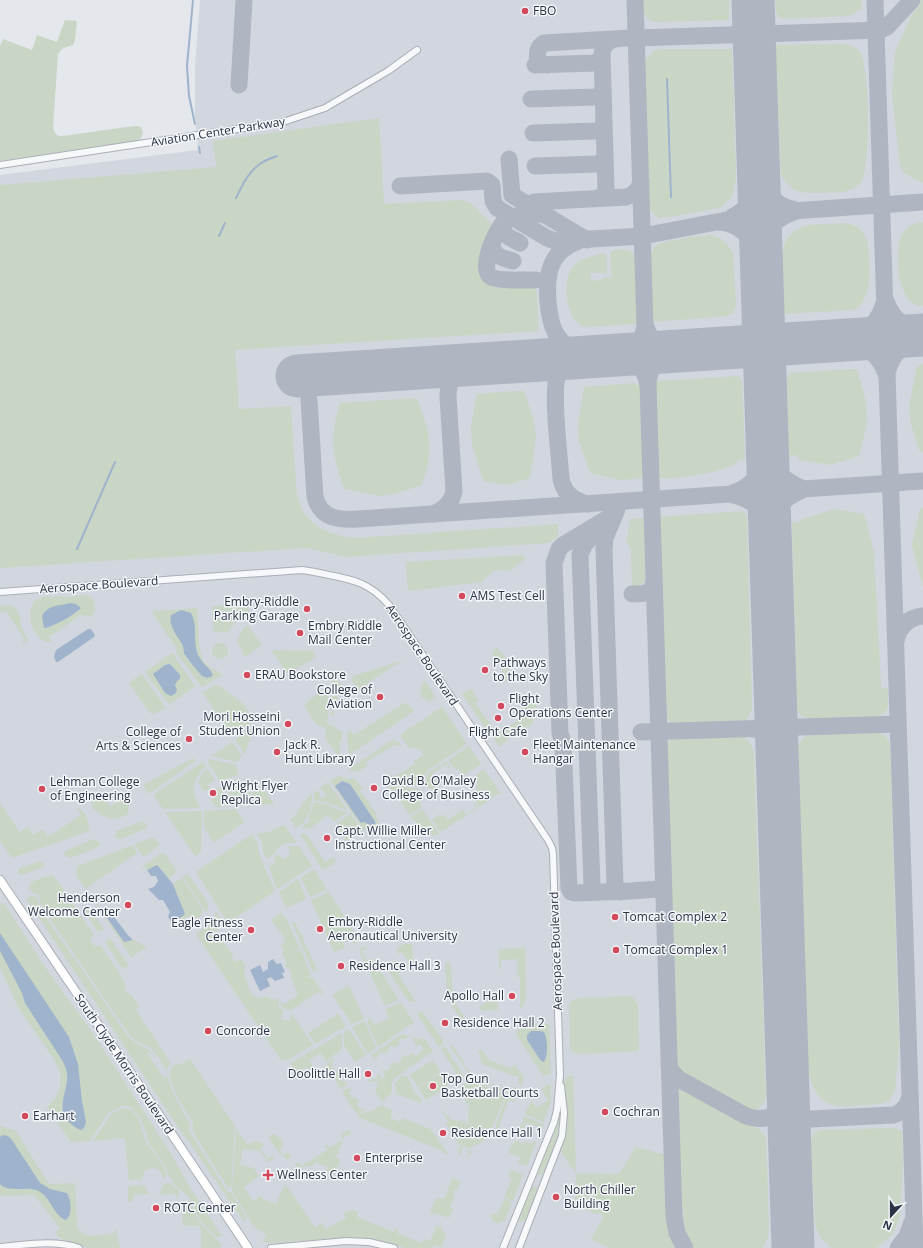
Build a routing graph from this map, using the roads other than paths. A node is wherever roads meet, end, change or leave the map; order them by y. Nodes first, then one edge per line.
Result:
1 (418, 50) dead end
2 (0, 165) edge
3 (0, 592) edge
4 (0, 880) edge
5 (560, 1075) junction
6 (532, 1178) junction
7 (543, 1184) junction
8 (0, 1247) edge
9 (79, 1248) edge
10 (248, 1248) edge
11 (271, 1248) edge
12 (394, 1248) edge
13 (504, 1248) edge
14 (519, 1248) edge

1 - 2 street, Aviation Center Parkway
3 - 5 street, Aerospace Boulevard
4 - 10 main road, South Clyde Morris Boulevard
5 - 6 street, Aerospace Boulevard
5 - 7 street, Aerospace Boulevard
6 - 7 street
6 - 13 street, Aerospace Boulevard
7 - 14 street, Aerospace Boulevard
8 - 9 street
11 - 12 street

